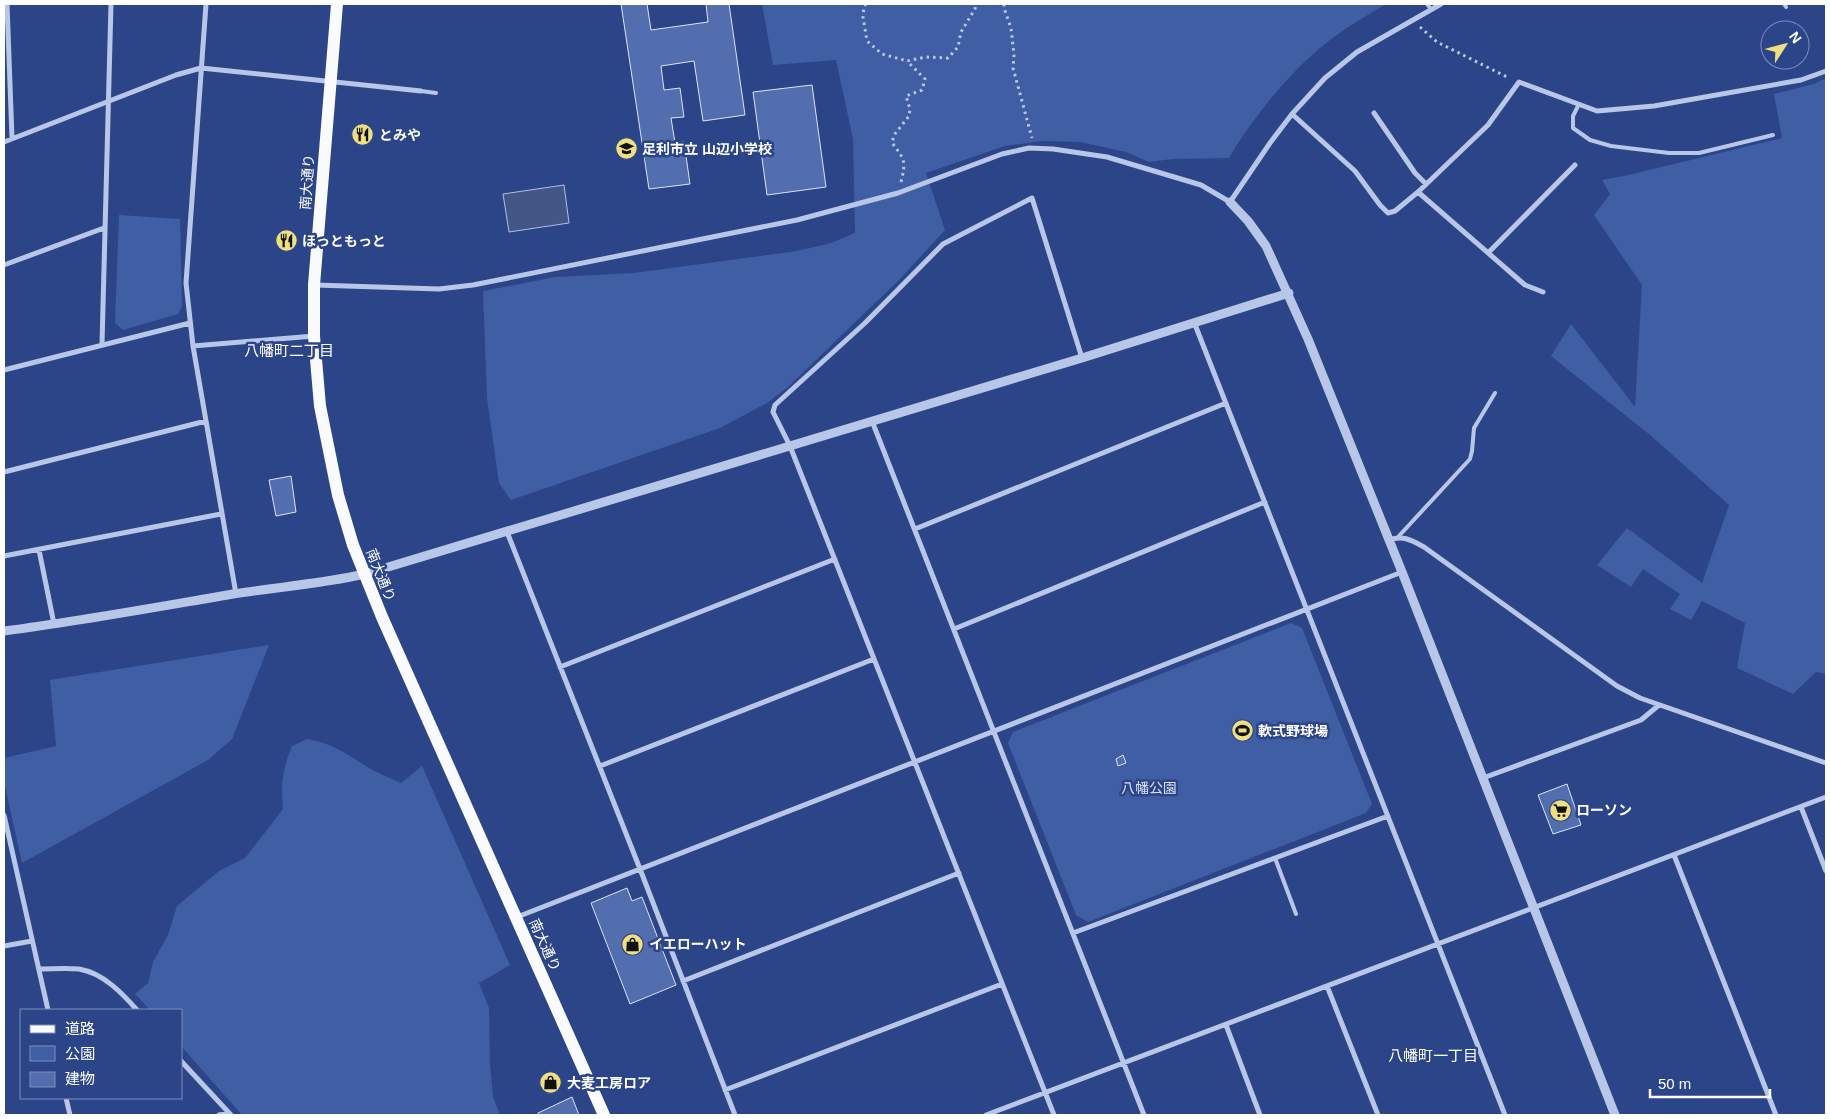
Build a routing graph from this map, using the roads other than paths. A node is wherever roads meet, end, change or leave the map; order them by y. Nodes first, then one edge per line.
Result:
1 (6, 4) edge
2 (111, 4) edge
3 (206, 4) edge
4 (337, 4) edge
5 (1440, 4) edge
6 (1429, 6) edge
7 (201, 68) junction
8 (1826, 71) edge
9 (330, 82) junction
10 (421, 91) joint
11 (436, 93) dead end
12 (108, 101) junction
13 (1579, 104) junction
14 (1374, 113) dead end
15 (1292, 114) junction
16 (1773, 134) dead end
17 (12, 138) junction
18 (4, 142) edge
19 (1575, 165) dead end
20 (1426, 184) junction
21 (1418, 192) junction
22 (1230, 202) junction
23 (104, 228) junction
24 (1488, 252) junction
25 (4, 265) edge
26 (314, 285) junction
27 (1543, 292) dead end
28 (1288, 293) junction
29 (1194, 322) junction
30 (190, 323) junction
31 (314, 336) junction
32 (102, 344) junction
33 (193, 346) junction
34 (1082, 358) junction
35 (4, 370) edge
36 (1495, 393) dead end
37 (1226, 403) junction
38 (872, 421) junction
39 (206, 422) junction
40 (790, 446) junction
41 (4, 472) edge
42 (1265, 502) junction
43 (221, 514) junction
44 (915, 529) junction
45 (508, 532) junction
46 (1398, 537) junction
47 (1389, 540) junction
48 (39, 550) junction
49 (4, 556) edge
50 (835, 559) junction
51 (1402, 572) junction
52 (365, 574) junction
53 (236, 594) junction
54 (1307, 609) junction
55 (54, 625) junction
56 (954, 629) junction
57 (4, 632) edge
58 (874, 659) junction
59 (560, 667) junction
60 (1659, 704) junction
61 (994, 731) junction
62 (915, 762) junction
63 (1826, 764) edge
64 (600, 766) junction
65 (1482, 778) junction
66 (1826, 798) edge
67 (1801, 807) junction
68 (4, 815) edge
69 (1388, 816) junction
70 (1674, 855) junction
71 (1274, 858) junction
72 (640, 869) junction
73 (1826, 871) edge
74 (959, 873) junction
75 (1534, 908) junction
76 (1296, 914) dead end
77 (516, 917) junction
78 (1073, 933) junction
79 (32, 941) junction
80 (1438, 944) junction
81 (4, 946) edge
82 (39, 969) junction
83 (683, 981) junction
84 (1002, 984) junction
85 (1327, 986) junction
86 (48, 1009) edge
87 (136, 1009) edge
88 (1226, 1025) junction
89 (182, 1062) edge
90 (1124, 1063) junction
91 (725, 1090) junction
92 (1046, 1093) junction
93 (66, 1099) edge
94 (230, 1114) edge
95 (70, 1115) edge
96 (219, 1115) edge
97 (604, 1115) edge
98 (735, 1115) edge
99 (986, 1115) edge
100 (1054, 1115) edge
101 (1144, 1115) edge
102 (1260, 1115) edge
103 (1378, 1115) edge
104 (1505, 1115) edge
105 (1615, 1115) edge
106 (1776, 1115) edge

1 - 17 street
2 - 12 street
3 - 7 street
4 - 9 main road, 南大通り
5 - 6 street
6 - 15 street
7 - 9 street
7 - 12 street
7 - 30 street
8 - 13 street
9 - 10 street
9 - 26 main road, 南大通り
10 - 11 lane
12 - 17 street
12 - 23 street
13 - 16 lane
13 - 20 street
14 - 20 street
15 - 21 street
15 - 22 street
17 - 18 street
19 - 24 street
20 - 21 street
21 - 24 street
22 - 26 street
22 - 28 street
23 - 25 street
23 - 32 street
24 - 27 street
26 - 31 main road, 南大通り
28 - 29 street
28 - 47 street
29 - 34 street
29 - 37 street
30 - 32 street
30 - 33 street
31 - 33 street
31 - 52 main road, 南大通り
32 - 35 street
33 - 39 street
34 - 38 street
34 - 40 street
36 - 46 lane
37 - 42 street
37 - 44 street
38 - 40 street
38 - 44 street
39 - 41 street
39 - 43 street
40 - 45 street
40 - 50 street
42 - 54 street
42 - 56 street
43 - 48 street
43 - 53 street
44 - 56 street
45 - 52 street
45 - 59 street
46 - 47 street
46 - 60 street
47 - 51 street
48 - 49 street
48 - 55 street
50 - 58 street
50 - 59 street
51 - 54 street
51 - 65 street
52 - 53 street
52 - 77 main road, 南大通り
53 - 55 street
54 - 61 street
54 - 69 street
55 - 57 street
56 - 61 street
58 - 62 street
58 - 64 street
59 - 64 street
60 - 63 street
60 - 65 street
61 - 62 street
61 - 78 street
62 - 72 street
62 - 74 street
64 - 72 street
65 - 75 street
66 - 67 street
67 - 70 street
67 - 73 street
68 - 79 street
69 - 71 street
69 - 80 street
70 - 75 street
70 - 106 street
71 - 76 lane
71 - 78 street
72 - 77 street
72 - 83 street
74 - 83 street
74 - 84 street
75 - 80 street
75 - 105 street
77 - 97 main road, 南大通り
78 - 90 street
79 - 81 street
79 - 82 street
80 - 85 street
80 - 104 street
82 - 86 street
82 - 87 street
83 - 91 street
84 - 91 street
84 - 92 street
85 - 88 street
85 - 103 street
88 - 90 street
88 - 102 street
89 - 94 street
90 - 92 street
90 - 101 street
91 - 98 street
92 - 99 street
92 - 100 street
93 - 95 street
94 - 96 street

